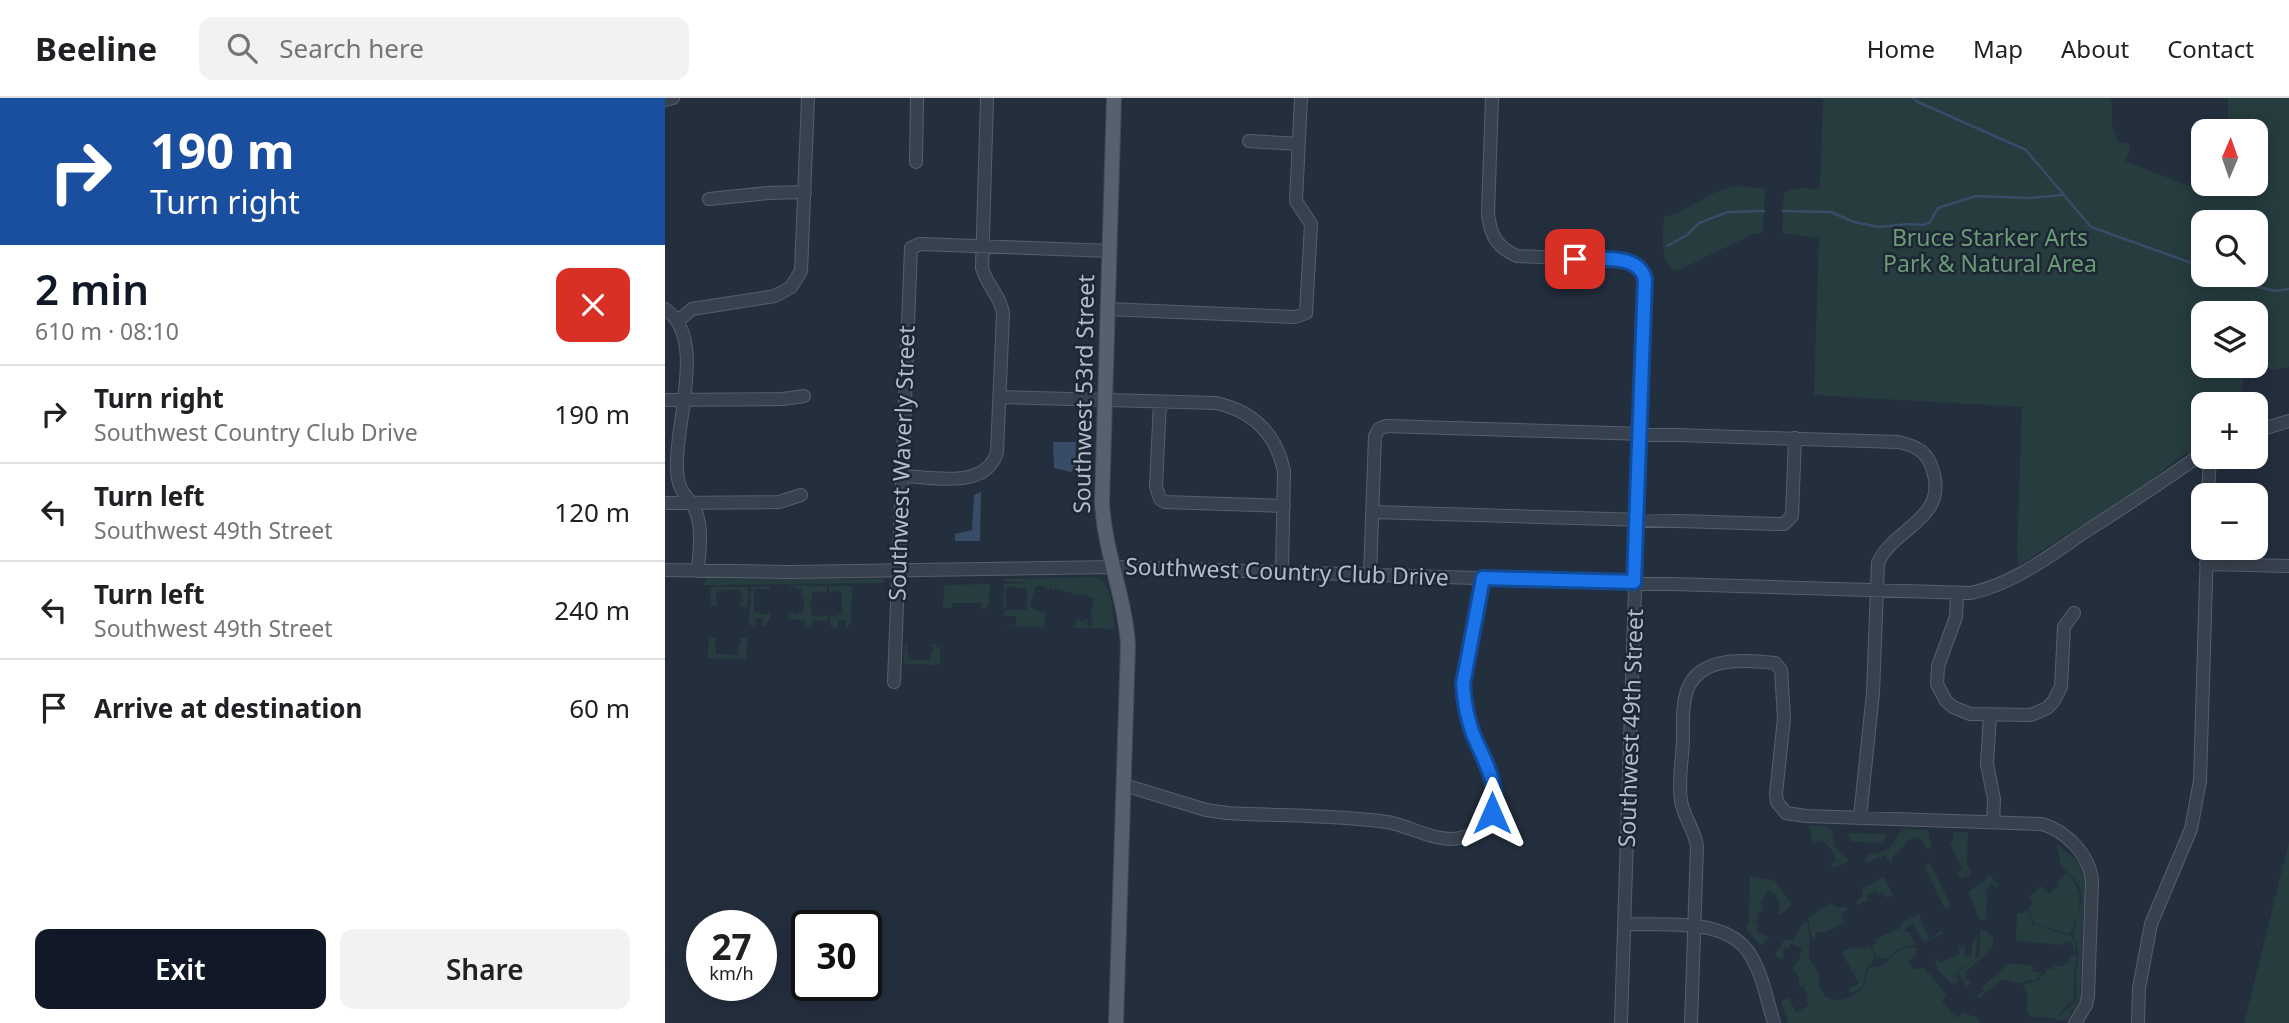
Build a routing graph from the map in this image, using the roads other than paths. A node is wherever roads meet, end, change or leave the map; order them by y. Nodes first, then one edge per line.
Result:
1 (673, 98) edge
2 (808, 98) edge
3 (917, 98) edge
4 (987, 98) edge
5 (1114, 98) edge
6 (1301, 98) edge
7 (1492, 98) edge
8 (665, 100) edge
9 (1249, 141) dead end
10 (1299, 144) junction
11 (916, 162) dead end
12 (805, 192) junction
13 (709, 200) dead end
14 (983, 247) junction
15 (1110, 251) junction
16 (665, 309) edge
17 (1107, 309) junction
18 (678, 321) junction
19 (804, 396) dead end
20 (1000, 397) junction
21 (1105, 399) junction
22 (665, 400) edge
23 (684, 400) junction
24 (1160, 402) junction
25 (2289, 421) edge
26 (2268, 427) edge
27 (1639, 433) junction
28 (1795, 438) junction
29 (2191, 461) edge
30 (903, 476) junction
31 (801, 495) dead end
32 (688, 501) junction
33 (665, 503) edge
34 (1284, 506) junction
35 (1373, 512) junction
36 (1636, 519) junction
37 (2206, 560) edge
38 (2206, 564) junction
39 (2289, 566) edge
40 (1114, 567) junction
41 (665, 570) edge
42 (898, 570) junction
43 (698, 571) junction
44 (1282, 571) junction
45 (1370, 575) junction
46 (1483, 578) junction
47 (1634, 582) junction
48 (1875, 591) junction
49 (1957, 594) junction
50 (2074, 613) dead end
51 (894, 682) dead end
52 (1990, 715) junction
53 (1124, 785) junction
54 (1860, 817) junction
55 (1993, 822) junction
56 (1624, 924) junction
57 (1694, 926) junction
58 (1116, 1023) edge
59 (1621, 1023) edge
60 (1691, 1023) edge
61 (1775, 1023) edge
62 (2075, 1023) edge
63 (2137, 1023) edge

1 - 8 street
2 - 12 street
3 - 11 street
4 - 14 street
5 - 15 main road, Southwest 53rd Street
6 - 10 street
7 - 27 street, Southwest 49th Street
9 - 10 street
10 - 17 street
12 - 13 street
12 - 18 street
14 - 15 street
14 - 20 street
14 - 30 street, Southwest Waverly Street
15 - 17 main road, Southwest 53rd Street
16 - 18 street
17 - 21 main road, Southwest 53rd Street
18 - 23 street
19 - 23 street
20 - 21 street
20 - 30 street
21 - 24 street
21 - 40 main road, Southwest 53rd Street
22 - 23 street
23 - 32 street
24 - 34 street
24 - 34 street
25 - 26 street
27 - 28 street
27 - 35 street
27 - 36 street, Southwest 49th Street
28 - 36 street
28 - 48 street
29 - 49 street, Southwest Country Club Drive
30 - 42 street, Southwest Waverly Street
31 - 32 street
32 - 33 street
32 - 43 street
34 - 44 street
35 - 36 street
35 - 45 street
36 - 47 street, Southwest 49th Street
37 - 38 street
38 - 39 street
38 - 63 street
40 - 42 street, Southwest Country Club Drive
40 - 44 street, Southwest Country Club Drive
40 - 53 main road, Southwest 53rd Street
41 - 43 street, Southwest Country Club Drive
42 - 43 street, Southwest Country Club Drive
42 - 51 street, Southwest Waverly Street
44 - 45 street, Southwest Country Club Drive
45 - 46 street, Southwest Country Club Drive
46 - 47 street, Southwest Country Club Drive
46 - 53 street
47 - 48 street, Southwest Country Club Drive
47 - 56 street, Southwest 49th Street
48 - 49 street, Southwest Country Club Drive
48 - 54 street
49 - 52 street
50 - 52 street
52 - 55 street
53 - 58 main road, Southwest 53rd Street
54 - 55 street
54 - 57 street
55 - 62 street
56 - 57 street
56 - 59 street, Southwest 49th Street
57 - 60 street
57 - 61 street

